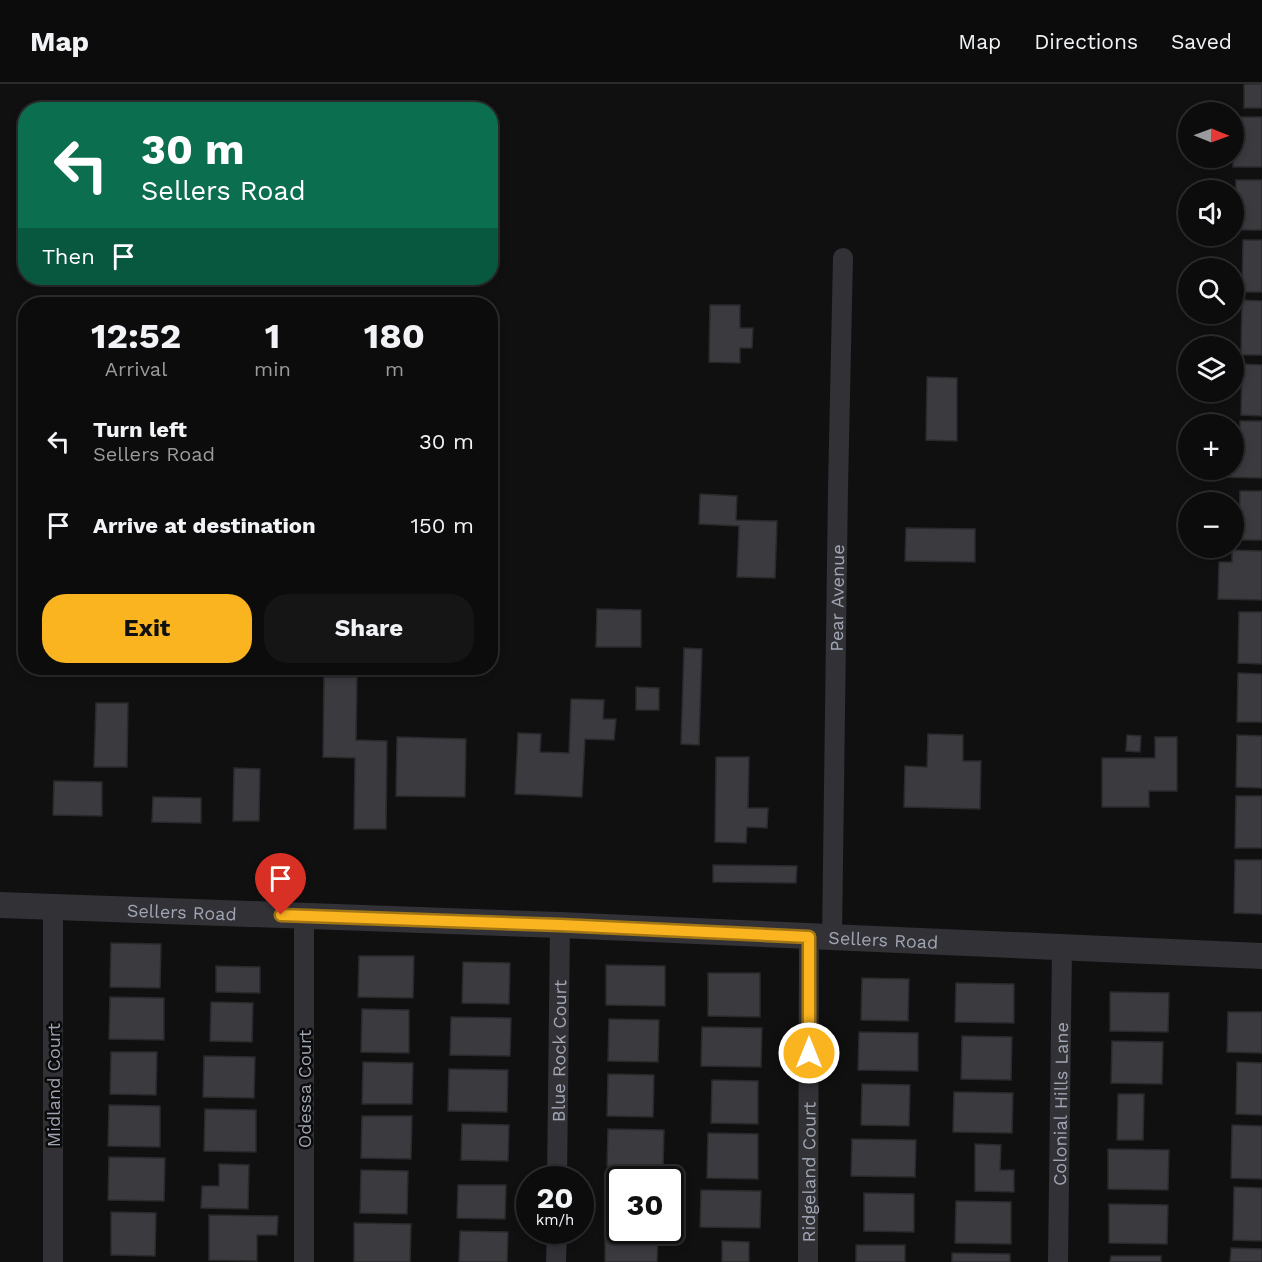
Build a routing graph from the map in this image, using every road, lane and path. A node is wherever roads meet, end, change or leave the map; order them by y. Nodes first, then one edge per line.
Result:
1 (843, 258) dead end
2 (0, 905) edge
3 (53, 907) junction
4 (304, 915) junction
5 (560, 925) junction
6 (821, 937) junction
7 (1062, 948) junction
8 (1262, 956) edge
9 (557, 1166) edge
10 (557, 1244) edge
11 (53, 1262) edge
12 (304, 1262) edge
13 (556, 1262) edge
14 (808, 1262) edge
15 (1058, 1262) edge

1 - 6 street, Pear Avenue
2 - 3 street, Sellers Road
3 - 4 street, Sellers Road
3 - 11 street, Midland Court
4 - 5 street, Sellers Road
4 - 12 street, Odessa Court
5 - 6 street, Sellers Road
5 - 9 street, Blue Rock Court
6 - 7 street, Sellers Road
6 - 14 street, Ridgeland Court
7 - 8 street, Sellers Road
7 - 15 street, Colonial Hills Lane
10 - 13 street

